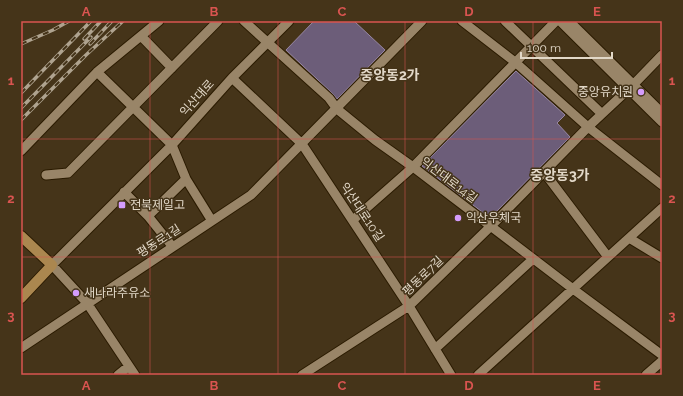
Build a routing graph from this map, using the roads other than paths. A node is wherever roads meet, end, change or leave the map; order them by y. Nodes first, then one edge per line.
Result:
1 (160, 21) edge
2 (218, 21) edge
3 (244, 21) edge
4 (289, 21) edge
5 (422, 21) edge
6 (462, 21) edge
7 (505, 21) edge
8 (556, 21) edge
9 (560, 21) edge
10 (569, 21) edge
11 (141, 36) junction
12 (268, 43) junction
13 (532, 46) junction
14 (662, 55) edge
15 (515, 62) junction
16 (172, 68) junction
17 (97, 72) junction
18 (232, 78) junction
19 (631, 86) junction
20 (133, 107) junction
21 (337, 108) junction
22 (662, 113) edge
23 (602, 114) junction
24 (662, 122) edge
25 (588, 127) junction
26 (302, 144) junction
27 (172, 145) junction
28 (21, 151) edge
29 (413, 167) junction
30 (544, 172) junction
31 (46, 175) dead end
32 (186, 179) junction
33 (662, 185) edge
34 (124, 192) junction
35 (662, 208) edge
36 (148, 216) junction
37 (353, 220) junction
38 (212, 221) junction
39 (491, 226) junction
40 (21, 236) edge
41 (629, 238) junction
42 (172, 246) junction
43 (608, 257) junction
44 (662, 258) edge
45 (533, 259) junction
46 (52, 265) junction
47 (573, 289) junction
48 (21, 298) edge
49 (87, 303) junction
50 (410, 306) junction
51 (21, 348) edge
52 (435, 349) junction
53 (662, 355) edge
54 (662, 361) edge
55 (129, 366) junction
56 (118, 375) edge
57 (135, 375) edge
58 (302, 375) edge
59 (451, 375) edge
60 (478, 375) edge
61 (646, 375) edge

1 - 11 street
2 - 16 street
3 - 12 street, 익산대로14길
4 - 12 street, 익산대로
5 - 21 street, 평동로1길
6 - 15 street
7 - 13 street
8 - 13 street
9 - 19 street
10 - 19 street
11 - 16 street
11 - 17 street
12 - 18 street, 익산대로
12 - 21 street, 익산대로14길
13 - 15 street
13 - 23 street
14 - 19 street, 평동로7길
15 - 25 street
15 - 29 street
16 - 20 street
17 - 20 street
17 - 28 street
18 - 26 street, 익산대로10길
18 - 27 street, 익산대로
19 - 22 street
19 - 23 street, 평동로7길
19 - 24 street
20 - 27 street
20 - 31 street
21 - 26 street, 평동로1길
21 - 29 street, 익산대로14길
23 - 25 street, 평동로7길
25 - 30 street, 평동로7길
25 - 33 street
26 - 37 street, 익산대로10길
26 - 38 street, 평동로1길
27 - 32 street
27 - 34 street, 익산대로
29 - 37 street
29 - 39 street, 익산대로14길
30 - 39 street, 평동로7길
30 - 43 street
32 - 36 street
32 - 38 street
34 - 36 street
34 - 46 street, 익산대로
35 - 41 street
36 - 42 street
37 - 50 street, 익산대로10길
38 - 42 street, 평동로1길
39 - 45 street, 익산대로14길
39 - 50 street, 평동로7길
40 - 46 main road
41 - 43 street
41 - 44 street
42 - 49 street, 평동로1길
43 - 47 street
45 - 47 street, 익산대로14길
45 - 52 street
46 - 48 main road, 익산대로
46 - 49 street
47 - 53 street, 익산대로14길
47 - 60 street
49 - 51 street, 평동로1길
49 - 55 street
50 - 52 street, 익산대로10길
50 - 58 street, 평동로7길
52 - 59 street, 익산대로10길
54 - 61 street
55 - 56 street
55 - 57 street

